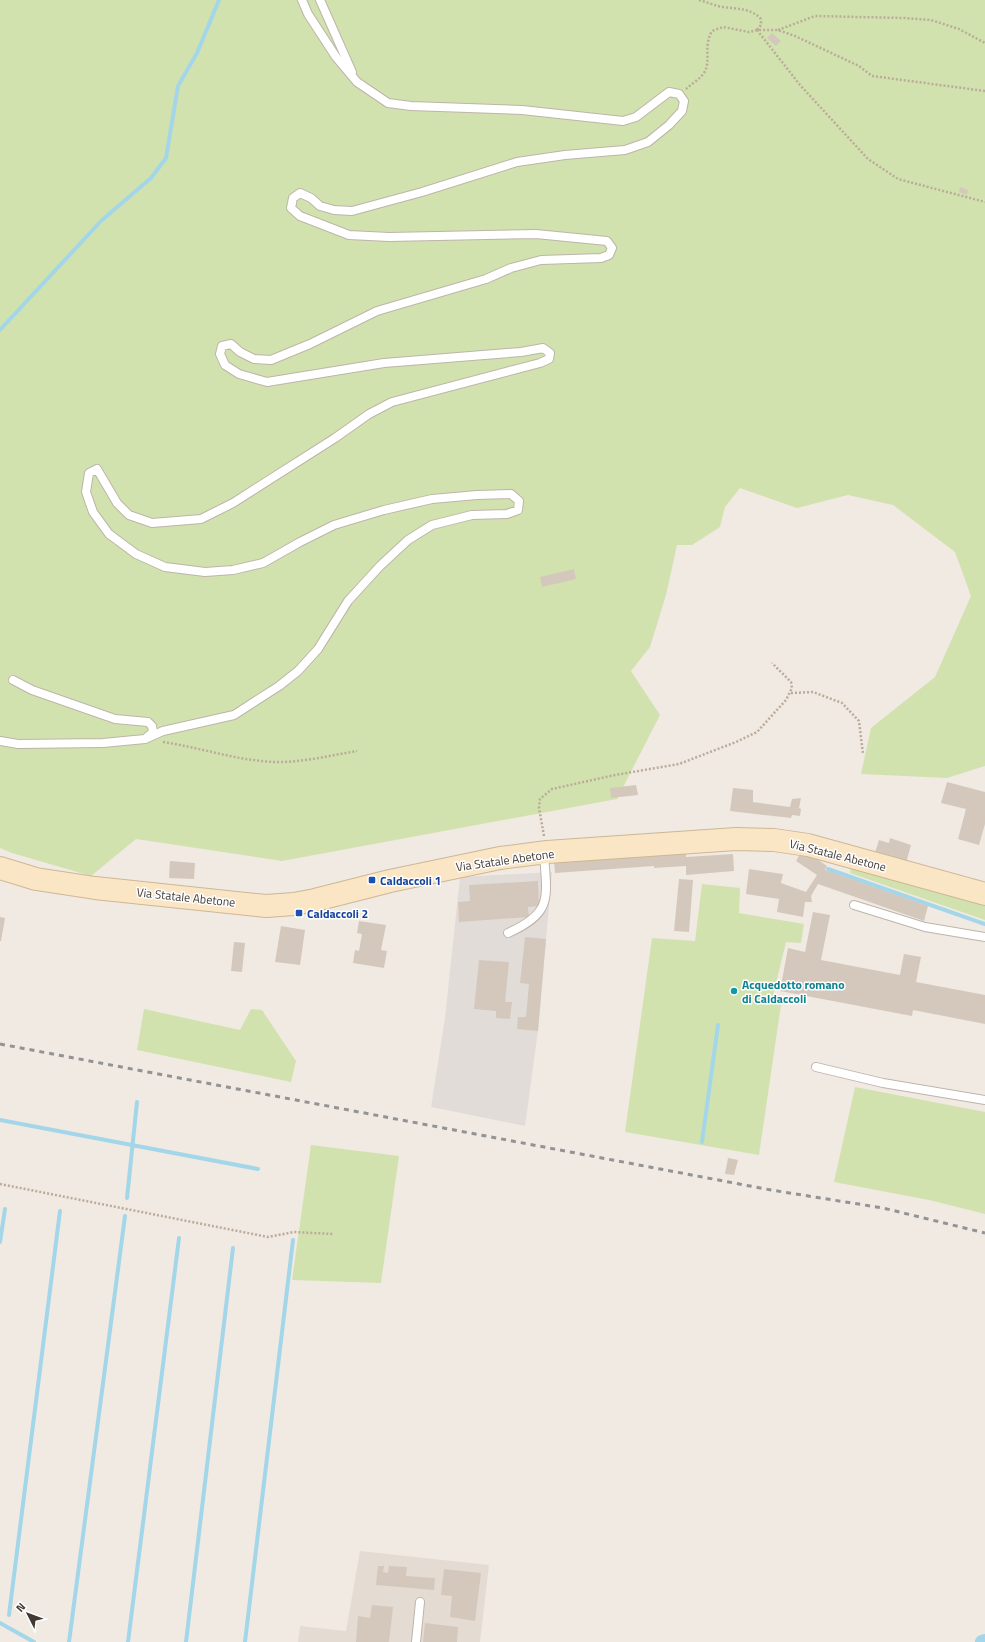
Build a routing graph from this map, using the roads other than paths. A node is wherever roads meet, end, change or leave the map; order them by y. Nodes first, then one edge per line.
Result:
1 (302, 0) edge
2 (320, 0) edge
3 (357, 82) junction
4 (13, 680) dead end
5 (145, 739) junction
6 (0, 741) edge
7 (545, 853) junction
8 (0, 868) edge
9 (985, 894) edge
10 (854, 905) dead end
11 (508, 933) dead end
12 (985, 937) edge
13 (816, 1066) dead end
14 (985, 1100) edge
15 (420, 1602) dead end
16 (416, 1642) edge

1 - 3 lane
2 - 3 lane
3 - 5 lane
4 - 5 lane
5 - 6 lane
7 - 8 main road, Via Statale Abetone
7 - 9 main road, Via Statale Abetone
7 - 11 lane
10 - 12 lane
13 - 14 lane
15 - 16 lane

